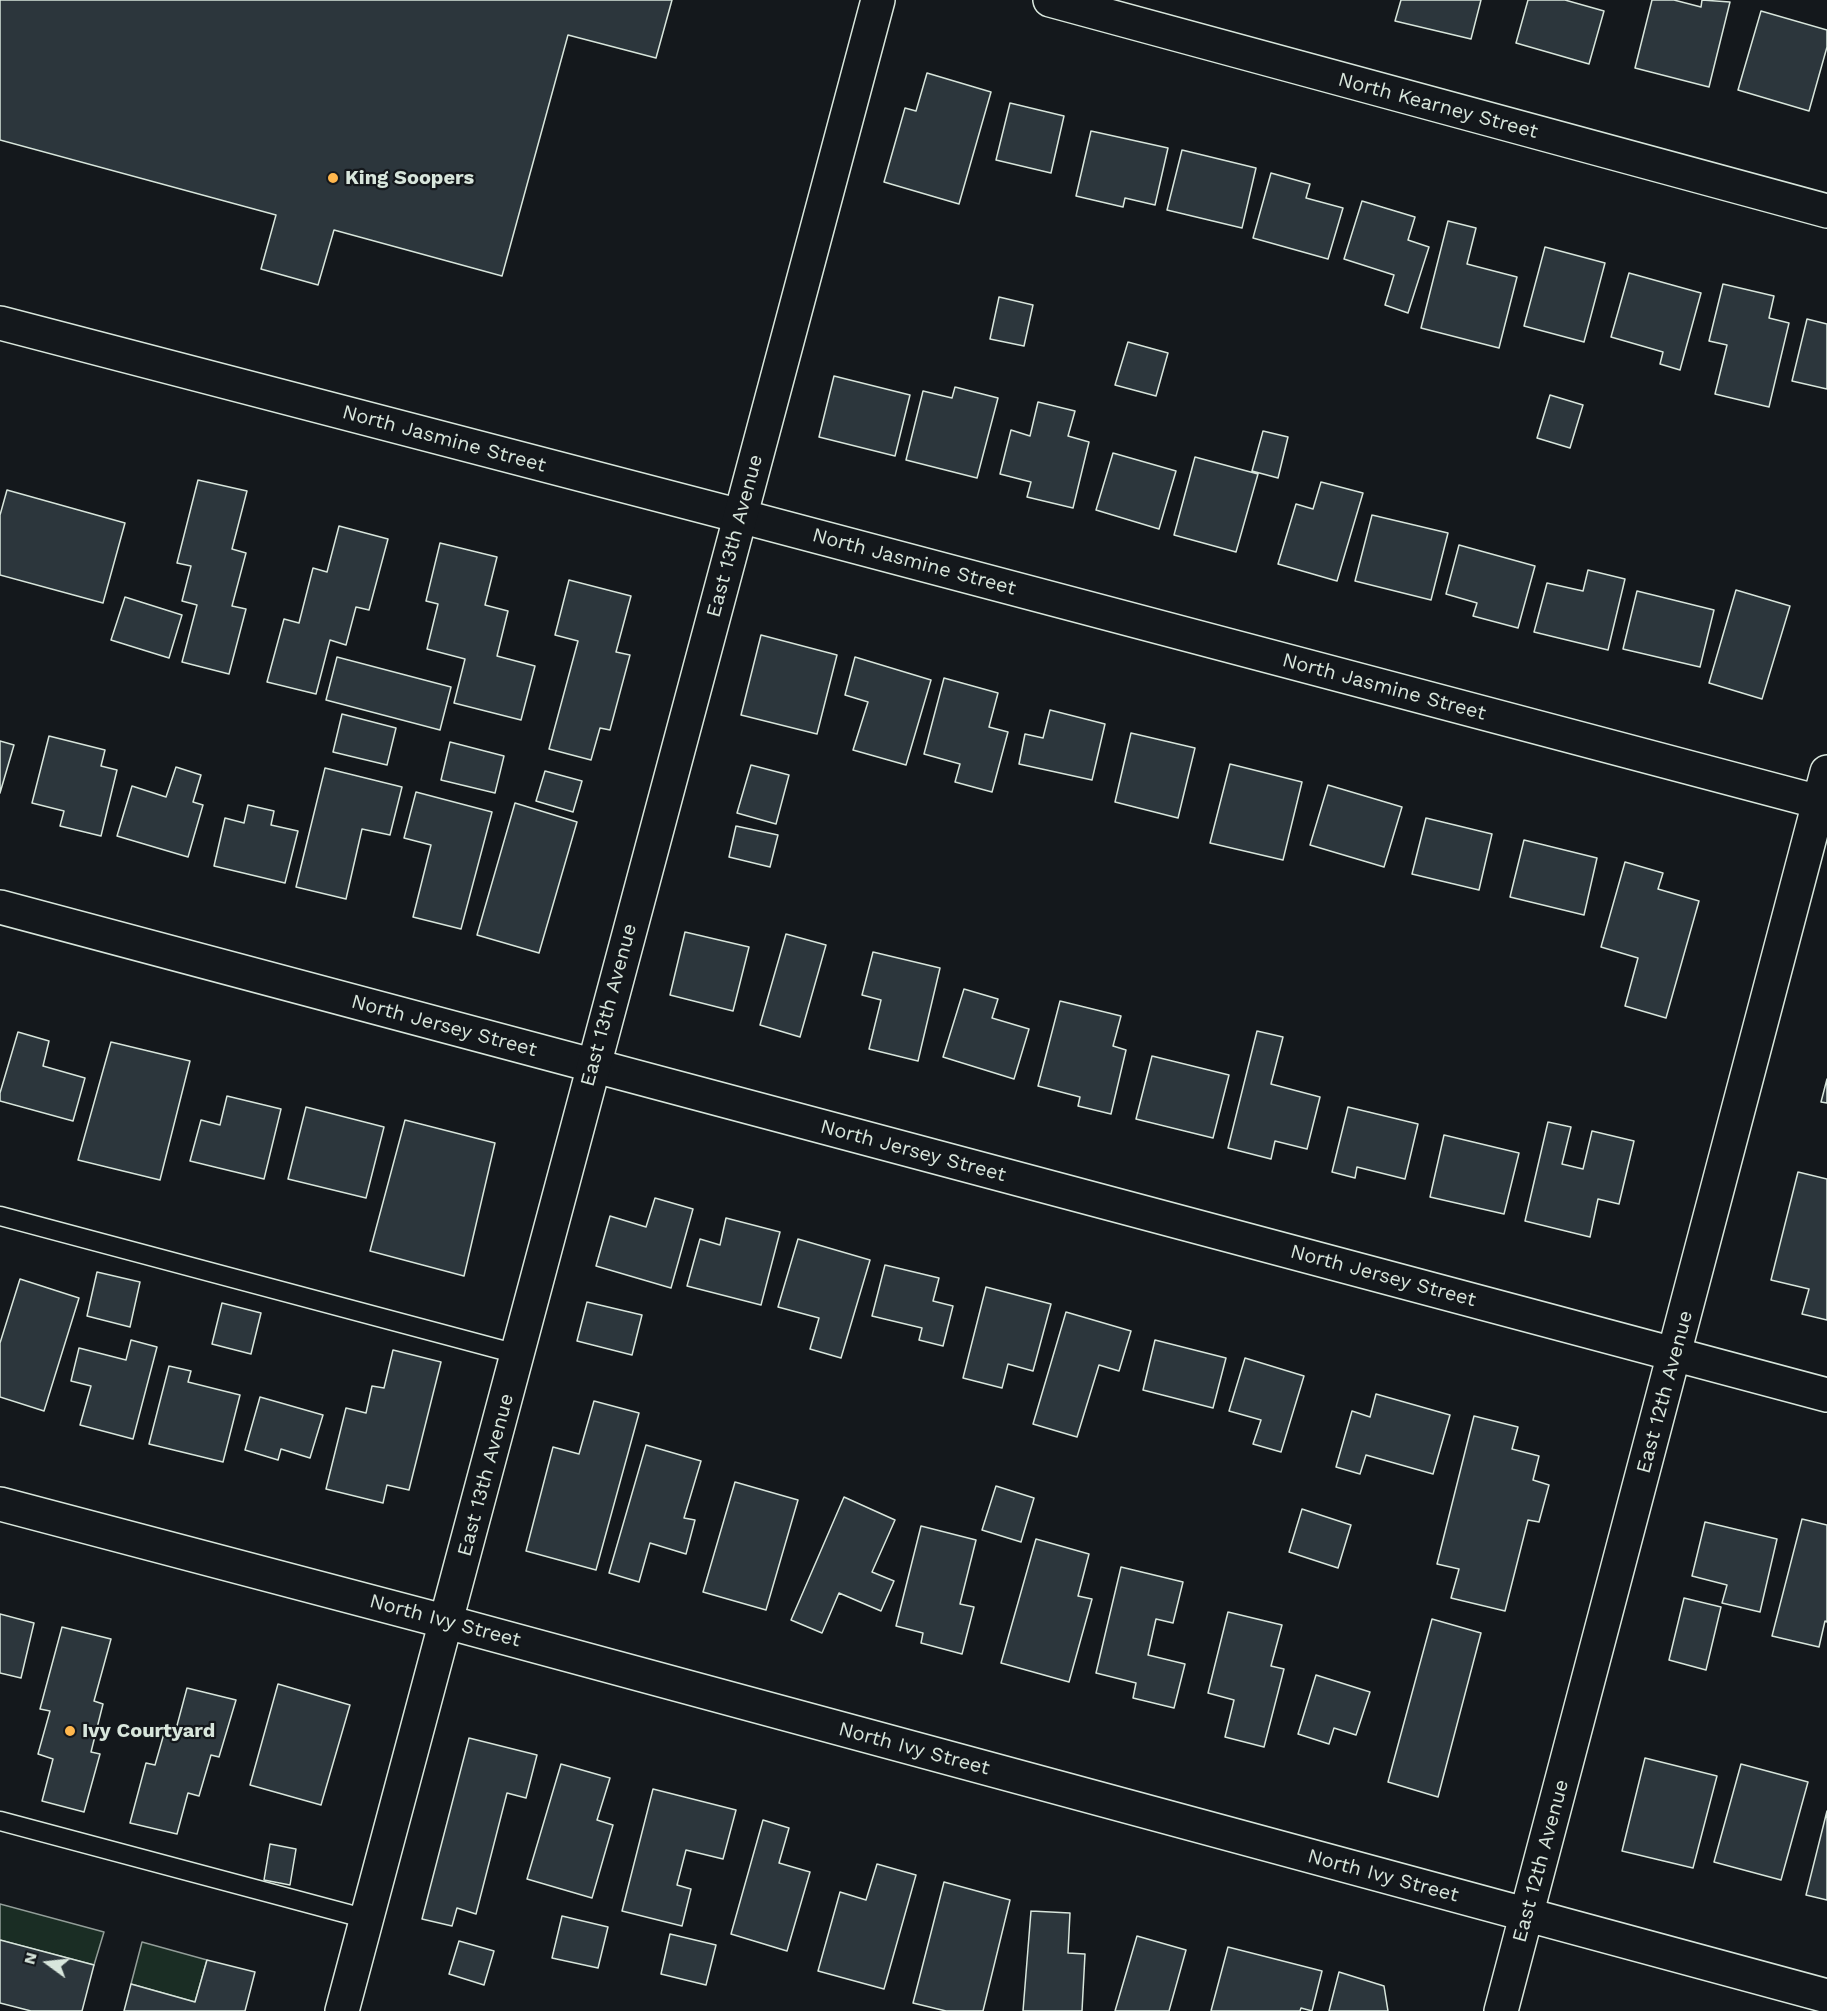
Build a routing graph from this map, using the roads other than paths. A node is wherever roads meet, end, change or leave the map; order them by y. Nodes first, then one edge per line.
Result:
1 (878, 0) edge
2 (1050, 0) edge
3 (1827, 211) edge
4 (0, 323) edge
5 (740, 516) junction
6 (1824, 793) edge
7 (0, 907) edge
8 (593, 1066) junction
9 (0, 1216) edge
10 (517, 1354) junction
11 (1675, 1354) junction
12 (1827, 1395) edge
13 (0, 1504) edge
14 (447, 1622) junction
15 (0, 1821) edge
16 (1526, 1915) junction
17 (367, 1919) junction
18 (1827, 1996) edge
19 (342, 2011) edge
20 (1501, 2011) edge

1 - 5 street, East 13th Avenue
2 - 3 street, North Kearney Street
4 - 5 street, North Jasmine Street
5 - 6 street, North Jasmine Street
5 - 8 street, East 13th Avenue
6 - 11 street, East 12th Avenue
7 - 8 street, North Jersey Street
8 - 10 street, East 13th Avenue
8 - 11 street, North Jersey Street
9 - 10 lane
10 - 14 street, East 13th Avenue
11 - 12 street, North Jersey Street
11 - 16 street, East 12th Avenue
13 - 14 street, North Ivy Street
14 - 16 street, North Ivy Street
14 - 17 street, East 13th Avenue
15 - 17 lane
16 - 18 street, North Ivy Street
16 - 20 street, East 12th Avenue
17 - 19 street, East 13th Avenue

